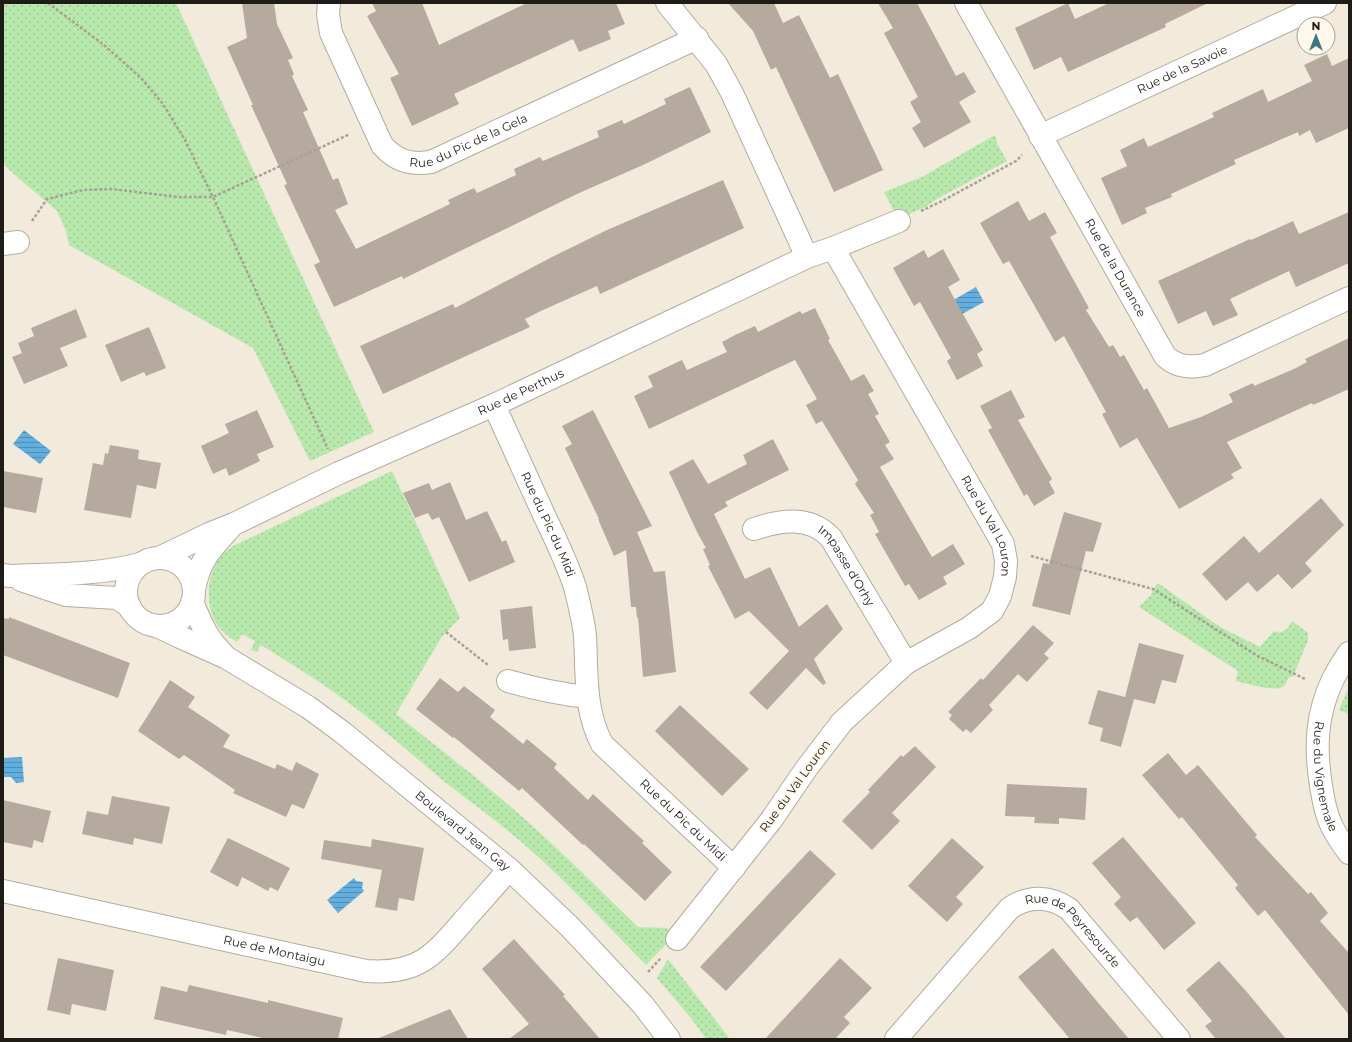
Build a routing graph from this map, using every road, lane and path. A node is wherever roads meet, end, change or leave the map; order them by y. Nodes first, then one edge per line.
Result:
1 (48, 3) edge
2 (329, 3) edge
3 (667, 3) edge
4 (966, 3) edge
5 (1325, 3) edge
6 (697, 38) junction
7 (372, 124) junction
8 (1040, 136) junction
9 (213, 197) junction
10 (899, 221) joint
11 (11, 243) edge
12 (833, 248) junction
13 (807, 257) junction
14 (1349, 298) edge
15 (494, 404) junction
16 (340, 473) junction
17 (234, 524) junction
18 (754, 529) dead end
19 (1005, 554) junction
20 (150, 561) junction
21 (7, 576) edge
22 (193, 596) junction
23 (130, 607) junction
24 (157, 626) junction
25 (446, 632) dead end
26 (1349, 653) edge
27 (227, 658) junction
28 (906, 663) junction
29 (508, 681) joint
30 (1328, 690) junction
31 (588, 697) junction
32 (1349, 853) edge
33 (734, 868) junction
34 (509, 869) junction
35 (3, 891) edge
36 (677, 939) joint
37 (621, 981) junction
38 (669, 1039) edge
39 (896, 1039) edge
40 (1179, 1039) edge

1 - 9 path
2 - 7 street, Rue du Pic de la Gela
3 - 6 street
4 - 8 street, Rue de la Durance
5 - 8 street, Rue de la Savoie
6 - 7 street, Rue du Pic de la Gela
6 - 13 street
7 - 9 path
8 - 10 path
8 - 14 street, Rue de la Durance
9 - 11 path
9 - 16 path
10 - 12 street
12 - 13 street
12 - 19 street, Rue du Val Louron
13 - 15 street, Rue de Perthus
15 - 16 street, Rue de Perthus
15 - 31 street, Rue du Pic du Midi
16 - 17 street, Rue de Perthus
17 - 20 street, Rue de Perthus
17 - 22 street, Rue de Perthus
18 - 28 street, Impasse d'Orhy
19 - 28 street, Rue du Val Louron
19 - 30 path
20 - 21 street
20 - 22 street
20 - 23 street
21 - 23 street
22 - 24 street
22 - 27 street, Boulevard Jean Gay
23 - 24 street
24 - 27 street, Boulevard Jean Gay
25 - 29 path
26 - 30 street, Rue du Vignemale
27 - 34 street, Boulevard Jean Gay
28 - 33 street, Rue du Val Louron
29 - 31 street
30 - 32 street, Rue du Vignemale
31 - 33 street, Rue du Pic du Midi
33 - 36 street, Rue du Pic du Midi
34 - 35 street, Rue de Montaigu
34 - 37 street, Boulevard Jean Gay
36 - 37 path
37 - 38 street, Boulevard Jean Gay
39 - 40 street, Rue de Peyresourde

